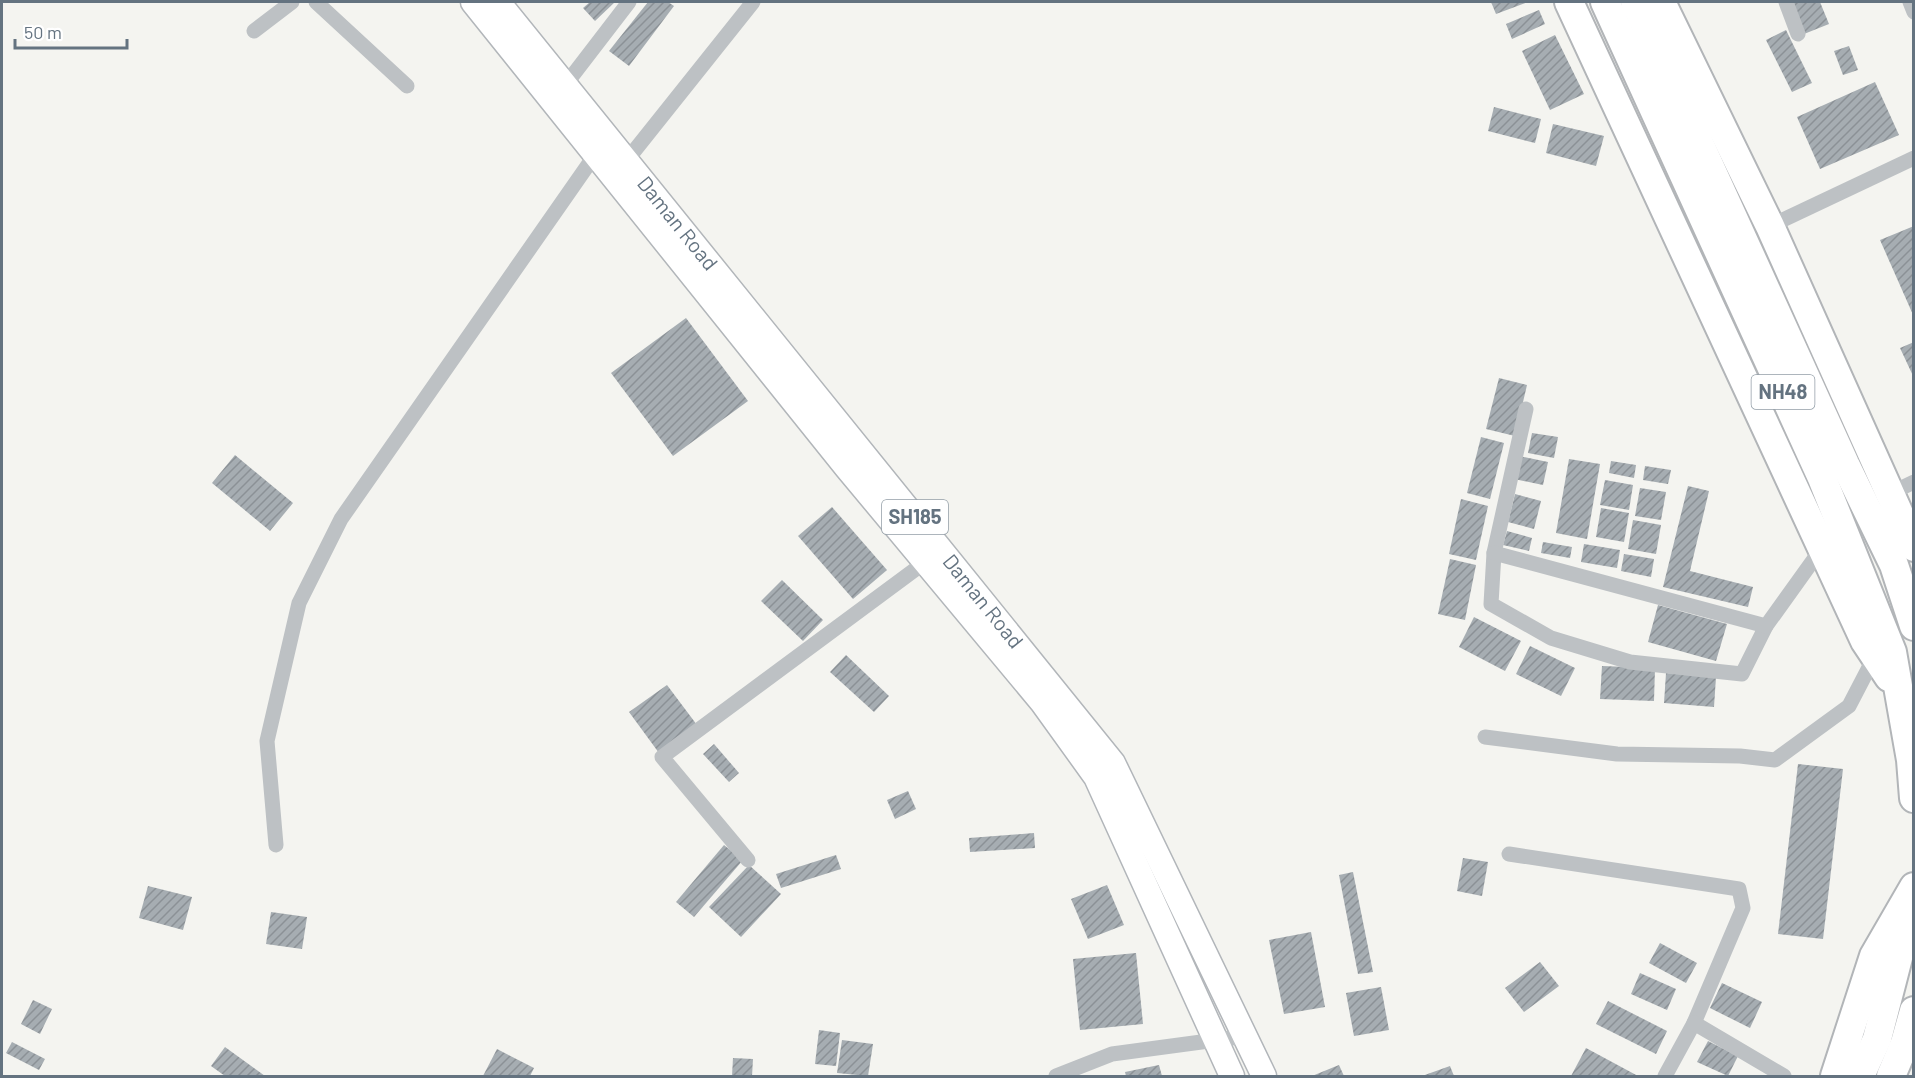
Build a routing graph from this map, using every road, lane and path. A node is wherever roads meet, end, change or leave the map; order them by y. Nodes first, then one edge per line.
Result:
1 (292, 2) edge
2 (316, 2) edge
3 (473, 2) edge
4 (498, 2) edge
5 (629, 2) edge
6 (753, 2) edge
7 (1569, 2) edge
8 (1605, 2) edge
9 (1635, 2) edge
10 (1661, 2) edge
11 (1786, 2) edge
12 (1910, 2) edge
13 (1914, 12) edge
14 (254, 32) dead end
15 (1798, 34) dead end
16 (407, 86) dead end
17 (558, 90) junction
18 (612, 153) junction
19 (1914, 158) edge
20 (1770, 226) junction
21 (1526, 409) dead end
22 (1902, 488) edge
23 (1914, 547) edge
24 (1822, 548) junction
25 (1494, 553) junction
26 (933, 556) junction
27 (1766, 626) junction
28 (1914, 626) edge
29 (1875, 656) junction
30 (1899, 691) junction
31 (1485, 737) dead end
32 (1914, 798) edge
33 (276, 844) dead end
34 (1509, 854) dead end
35 (748, 860) dead end
36 (1914, 887) edge
37 (1914, 896) edge
38 (1914, 1011) edge
39 (1694, 1023) junction
40 (1246, 1036) junction
41 (1215, 1039) junction
42 (1056, 1077) edge
43 (1232, 1077) edge
44 (1264, 1077) edge
45 (1665, 1077) edge
46 (1784, 1077) edge
47 (1835, 1077) edge
48 (1860, 1077) edge
49 (1891, 1077) edge

1 - 14 street
2 - 16 street
3 - 17 main road
4 - 17 main road, Daman Road / SH185
5 - 17 street
6 - 18 street
7 - 24 highway
8 - 30 highway, NH48
9 - 28 highway, NH48
10 - 20 highway
11 - 15 street
12 - 13 street
17 - 18 main road, Daman Road / SH185
18 - 26 main road, Daman Road / SH185
18 - 26 main road
18 - 33 street
19 - 20 street
20 - 22 highway
21 - 25 street
22 - 23 highway
24 - 27 street
24 - 29 highway
25 - 27 street
25 - 27 street
26 - 35 street
26 - 40 main road, Daman Road / SH185
26 - 41 main road
29 - 30 highway
29 - 31 street
30 - 32 highway, NH48
34 - 39 street
36 - 47 highway
37 - 48 highway
38 - 49 highway
39 - 45 street
39 - 46 street
40 - 41 street
40 - 44 main road, Daman Road / SH185
41 - 42 street
41 - 43 main road

